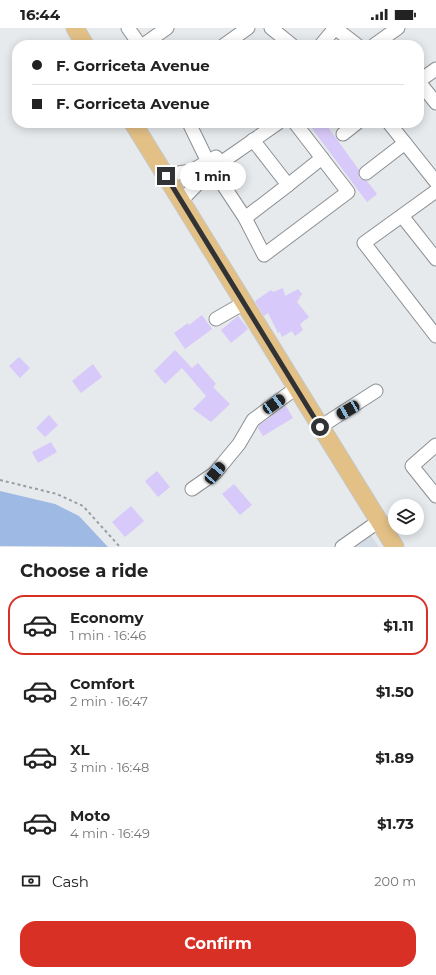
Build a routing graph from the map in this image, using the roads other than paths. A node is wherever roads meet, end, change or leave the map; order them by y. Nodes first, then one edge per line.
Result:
1 (75, 28) edge
2 (128, 28) edge
3 (167, 28) edge
4 (248, 28) edge
5 (271, 28) edge
6 (335, 28) edge
7 (398, 28) edge
8 (408, 28) edge
9 (82, 40) edge
10 (137, 40) edge
11 (149, 40) edge
12 (231, 40) edge
13 (286, 40) edge
14 (325, 40) edge
15 (351, 40) edge
16 (381, 40) edge
17 (391, 40) edge
18 (436, 69) edge
19 (424, 78) edge
20 (424, 88) edge
21 (436, 104) edge
22 (136, 128) edge
23 (192, 128) edge
24 (258, 128) edge
25 (271, 128) edge
26 (299, 128) edge
27 (351, 128) edge
28 (393, 128) edge
29 (343, 134) dead end
30 (253, 140) junction
31 (404, 143) junction
32 (322, 158) junction
33 (210, 165) junction
34 (366, 173) dead end
35 (166, 176) junction
36 (436, 182) edge
37 (288, 185) junction
38 (436, 191) edge
39 (182, 201) junction
40 (402, 216) junction
41 (245, 218) junction
42 (436, 259) edge
43 (244, 304) junction
44 (216, 319) dead end
45 (436, 336) edge
46 (296, 388) junction
47 (376, 391) dead end
48 (320, 427) junction
49 (436, 445) edge
50 (192, 489) dead end
51 (436, 496) edge
52 (379, 521) junction
53 (342, 547) edge
54 (395, 547) edge

1 - 9 main road
2 - 10 street
3 - 11 street
4 - 12 street
5 - 13 street
6 - 14 street
6 - 15 street
7 - 16 street
8 - 17 street
18 - 19 street
20 - 21 street
22 - 35 main road
23 - 33 street
24 - 33 street
25 - 30 street
26 - 32 street
27 - 29 street
28 - 31 street
30 - 33 street
30 - 37 street
31 - 34 street
31 - 36 street
32 - 37 street
32 - 41 street
33 - 35 street
33 - 39 street
33 - 41 street
35 - 39 main road
37 - 41 street
38 - 40 street
39 - 43 main road
40 - 42 street
40 - 45 street
43 - 44 street
43 - 46 main road
46 - 48 main road
46 - 50 street
47 - 48 street
48 - 52 main road
49 - 51 street
52 - 53 street
52 - 54 main road

